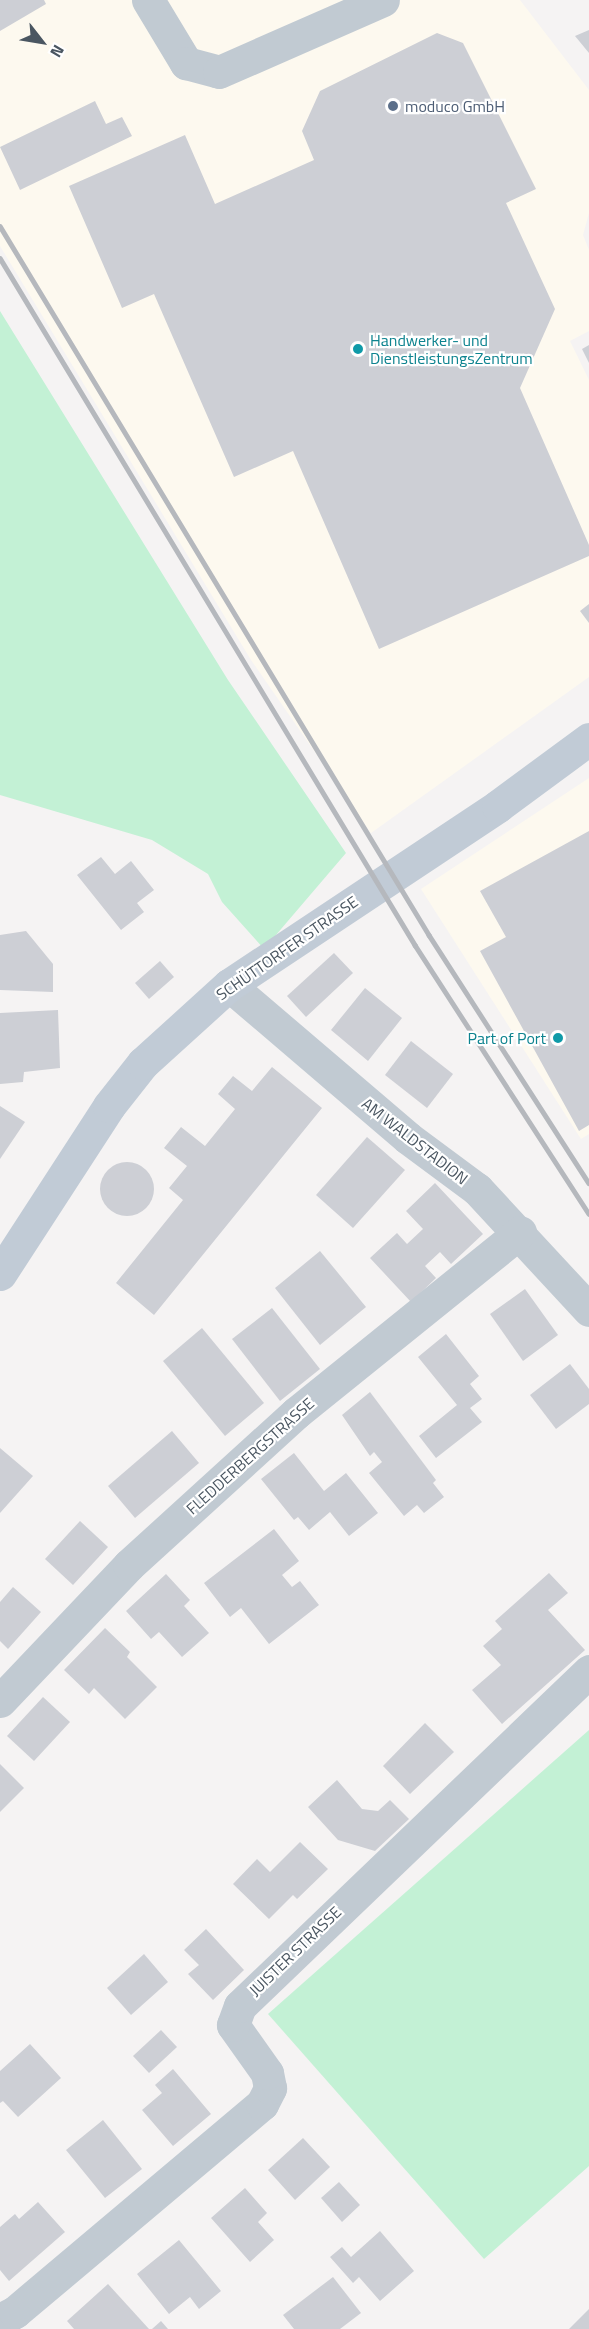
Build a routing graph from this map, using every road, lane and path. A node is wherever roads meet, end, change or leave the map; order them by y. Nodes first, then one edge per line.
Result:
1 (148, 0) edge
2 (383, 0) edge
3 (589, 739) edge
4 (229, 985) junction
5 (520, 1232) junction
6 (0, 1274) edge
7 (589, 1310) edge
8 (589, 1671) edge
9 (0, 1701) edge
10 (15, 2320) edge

1 - 2 street
3 - 4 main road, SCHÜTTORFER STRASSE
4 - 5 street, AM WALDSTADION
4 - 6 main road, SCHÜTTORFER STRASSE
5 - 7 street, AM WALDSTADION
5 - 9 street, FLEDDERBERGSTRASSE
8 - 10 street, JUISTER STRASSE

